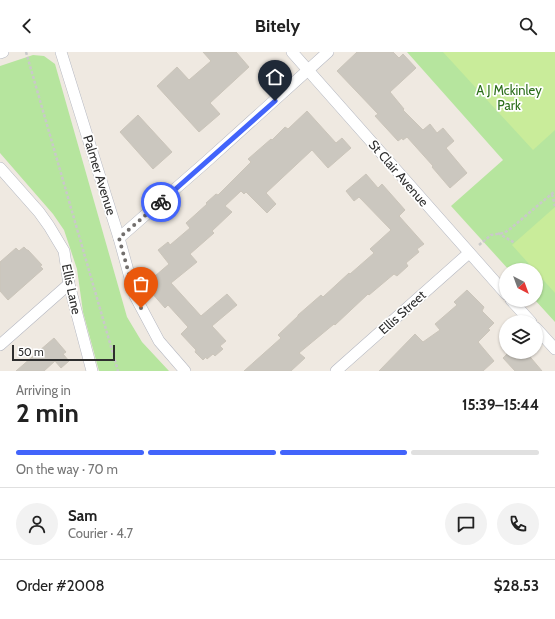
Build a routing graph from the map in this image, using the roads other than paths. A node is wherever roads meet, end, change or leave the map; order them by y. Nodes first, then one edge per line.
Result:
1 (3, 52) edge
2 (61, 52) edge
3 (292, 52) edge
4 (328, 52) edge
5 (0, 53) edge
6 (308, 71) junction
7 (0, 168) edge
8 (119, 238) junction
9 (469, 253) junction
10 (69, 284) junction
11 (499, 286) edge
12 (517, 307) edge
13 (525, 315) edge
14 (543, 336) edge
15 (0, 345) edge
16 (555, 349) edge
17 (92, 371) edge
18 (185, 371) edge
19 (336, 371) edge

1 - 5 street
2 - 8 street, Palmer Avenue
3 - 6 street, St Clair Avenue
4 - 6 street
6 - 8 street
6 - 9 street, St Clair Avenue
7 - 10 street, Ellis Lane
8 - 18 street, Palmer Avenue
9 - 11 street, St Clair Avenue
9 - 19 street, Ellis Street
10 - 15 street
10 - 17 street, Ellis Lane
12 - 13 street
14 - 16 street

